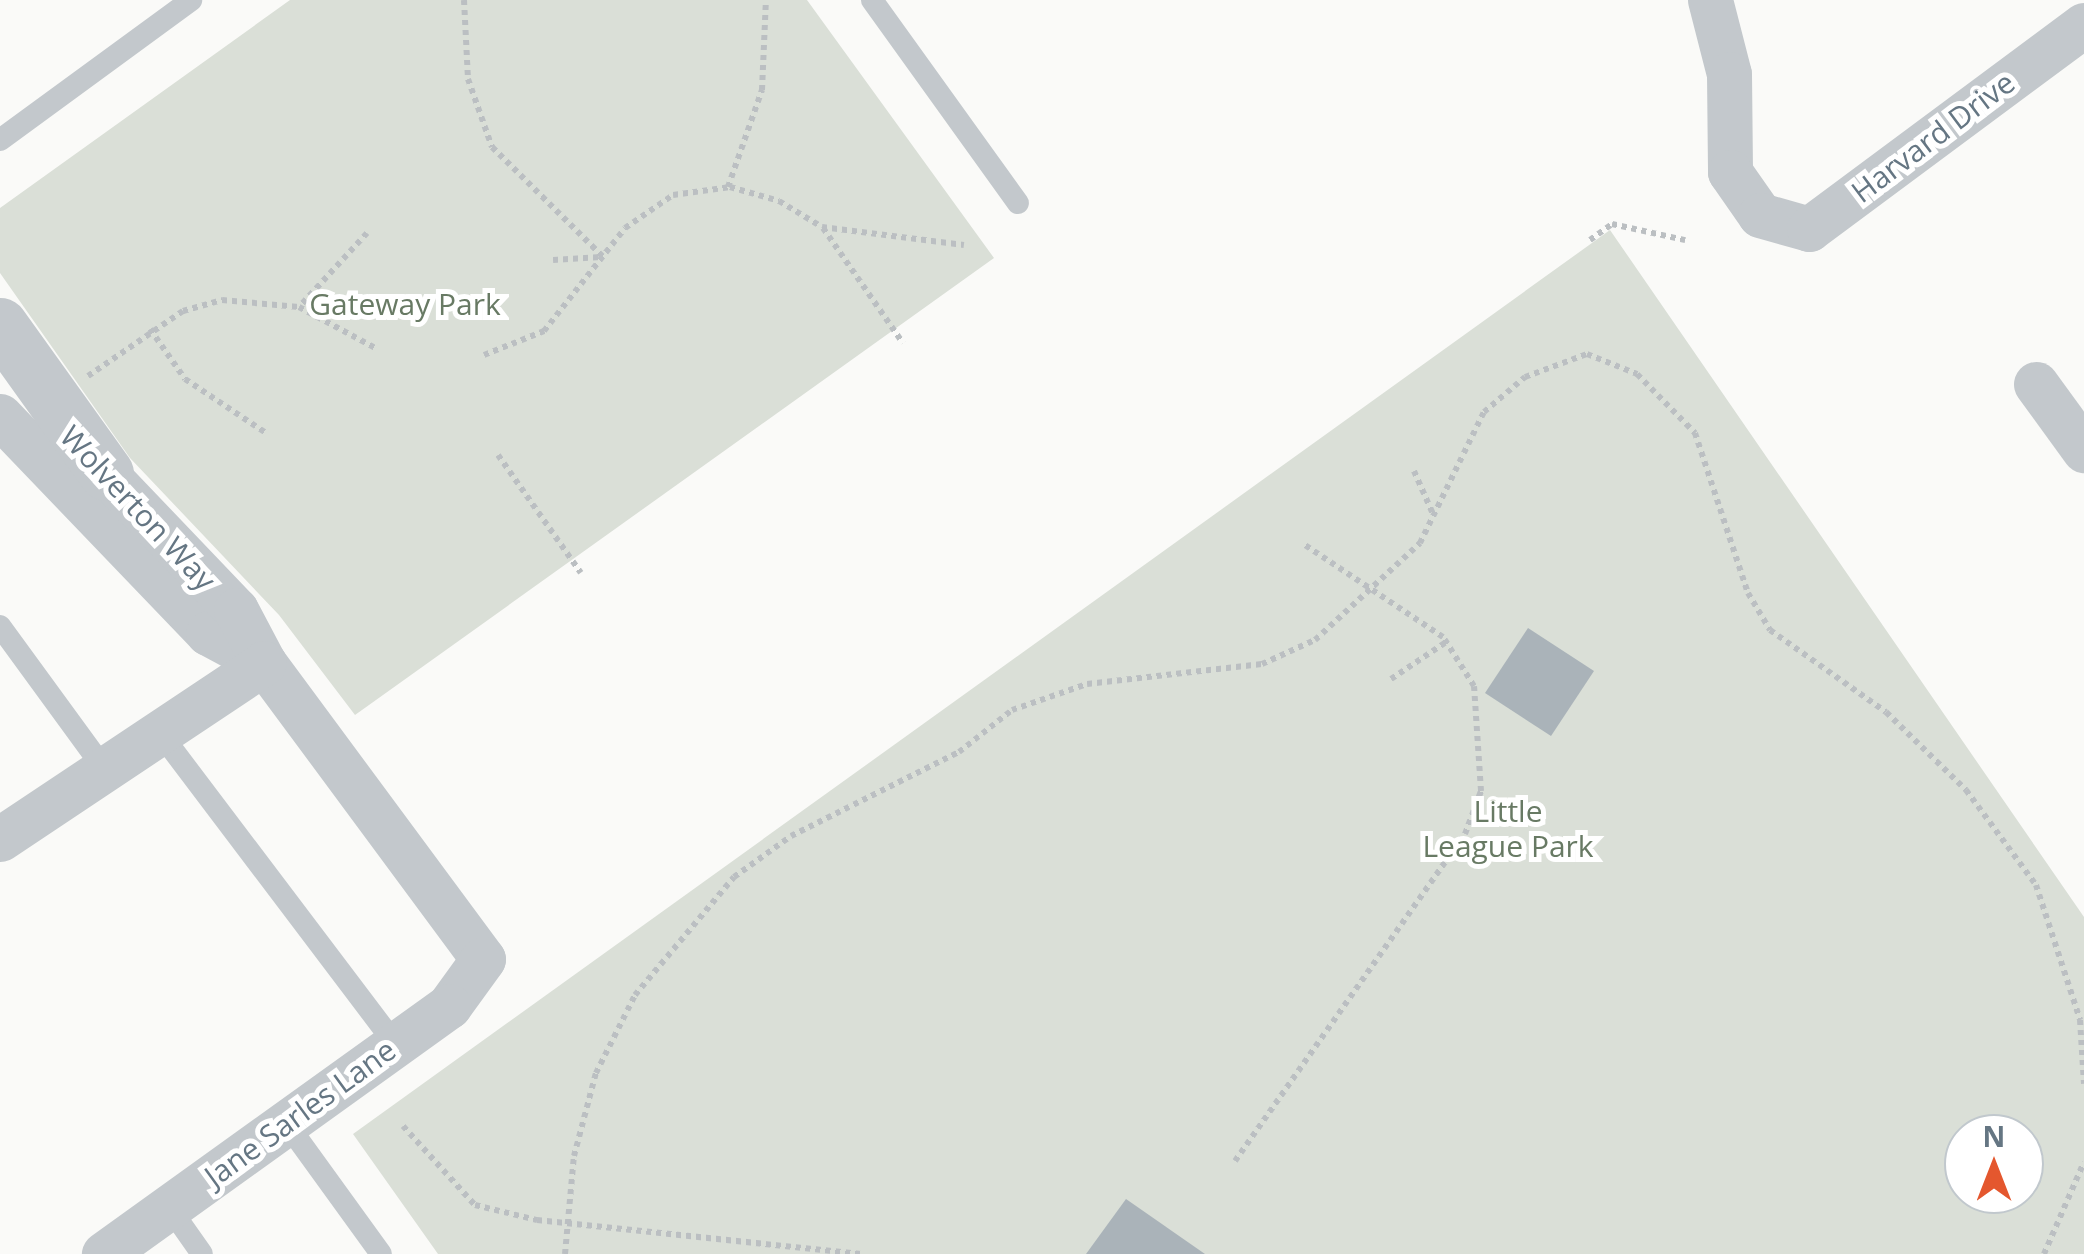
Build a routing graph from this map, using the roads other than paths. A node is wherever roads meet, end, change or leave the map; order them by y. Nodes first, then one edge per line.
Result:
1 (191, 0) edge
2 (872, 0) edge
3 (1710, 0) edge
4 (2084, 25) edge
5 (0, 140) edge
6 (1018, 203) dead end
7 (0, 325) edge
8 (2036, 384) dead end
9 (6, 393) edge
10 (2084, 450) edge
11 (106, 473) junction
12 (0, 626) edge
13 (264, 663) junction
14 (160, 733) junction
15 (104, 770) junction
16 (0, 840) edge
17 (483, 960) joint
18 (396, 1045) junction
19 (286, 1124) junction
20 (169, 1207) junction
21 (104, 1254) edge
22 (202, 1254) edge
23 (381, 1254) edge

1 - 5 lane
2 - 6 lane
3 - 4 street, Harvard Drive
7 - 11 street
8 - 10 street
9 - 11 street, Wolverton Way
9 - 13 street, Wolverton Way
11 - 13 street, Wolverton Way
12 - 15 lane
13 - 14 street
13 - 17 street, Wolverton Way
14 - 15 street
14 - 18 lane
15 - 16 street
17 - 18 street, Jane Sarles Lane
18 - 19 street, Jane Sarles Lane
19 - 20 street, Jane Sarles Lane
19 - 23 lane
20 - 21 street, Jane Sarles Lane
20 - 22 lane

